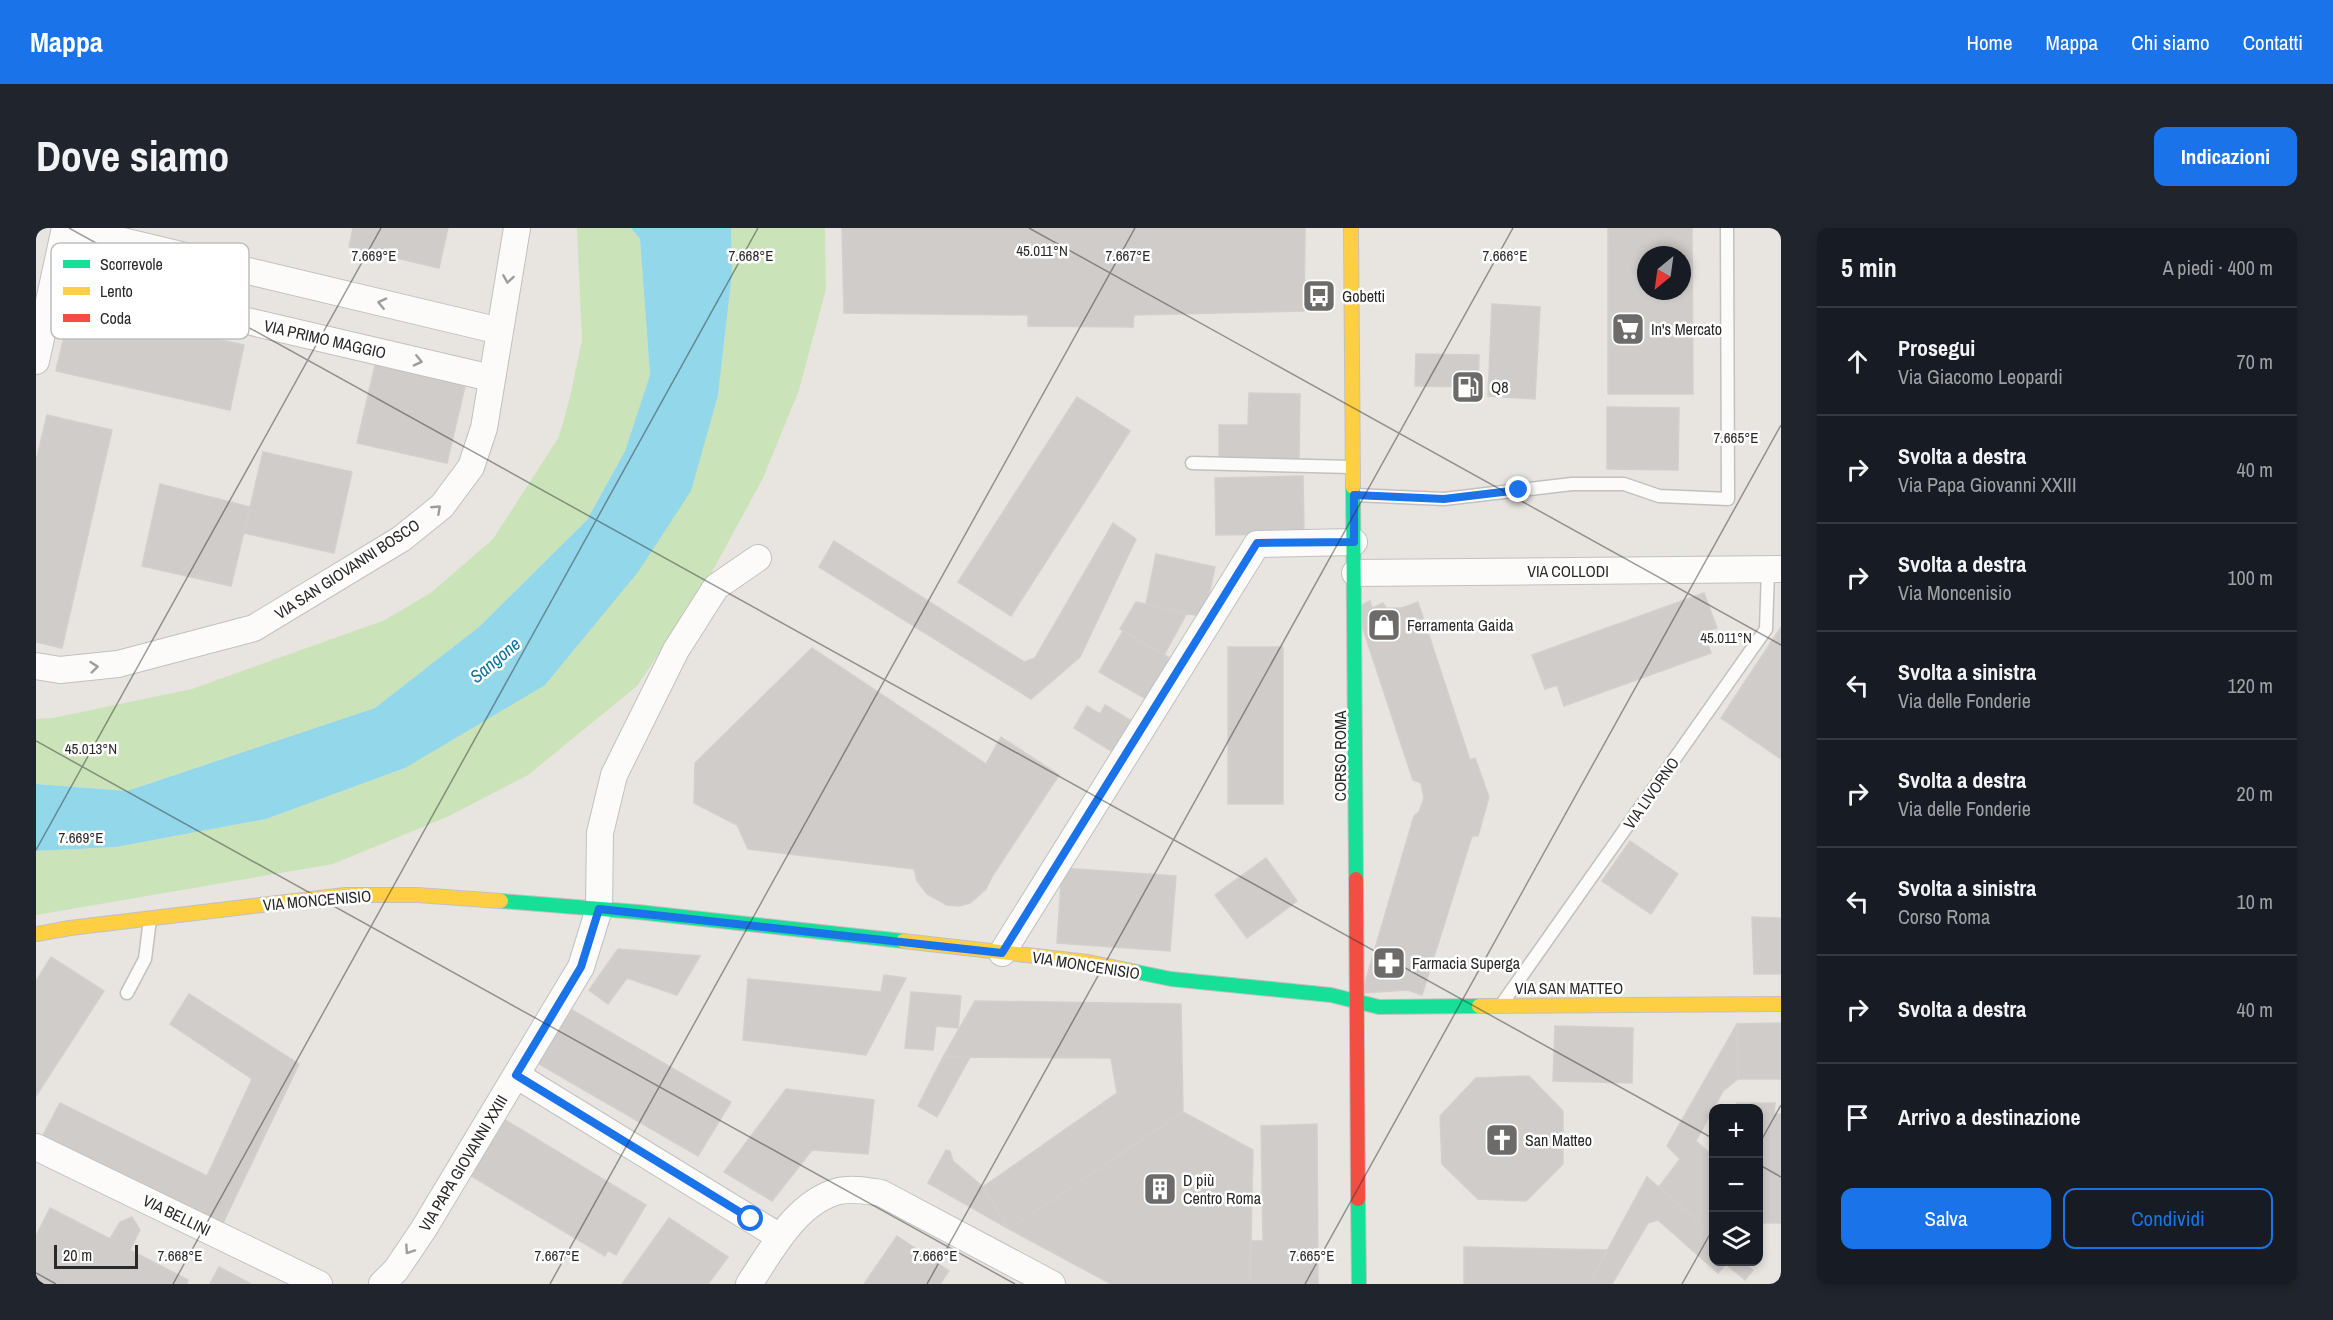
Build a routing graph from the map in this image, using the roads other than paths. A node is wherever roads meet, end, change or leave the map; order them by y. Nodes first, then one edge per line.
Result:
1 (67, 228) edge
2 (517, 228) edge
3 (1351, 228) edge
4 (1726, 228) edge
5 (63, 243) edge
6 (130, 243) edge
7 (249, 271) edge
8 (51, 294) edge
9 (249, 321) edge
10 (500, 331) junction
11 (36, 361) edge
12 (491, 378) junction
13 (1192, 463) dead end
14 (1353, 467) junction
15 (1354, 495) junction
16 (1354, 542) junction
17 (758, 558) dead end
18 (1774, 569) edge
19 (1355, 573) junction
20 (36, 666) edge
21 (599, 909) junction
22 (150, 918) junction
23 (36, 934) edge
24 (1002, 953) junction
25 (127, 993) dead end
26 (1357, 1001) junction
27 (1781, 1004) edge
28 (1502, 1005) junction
29 (516, 1075) junction
30 (36, 1147) edge
31 (780, 1237) junction
32 (319, 1284) edge
33 (382, 1284) edge
34 (748, 1284) edge
35 (1052, 1284) edge
36 (1359, 1284) edge

1 - 5 street
6 -> 1 street
2 -> 10 street, VIA SAN GIOVANNI BOSCO
3 - 14 street, CORSO ROMA
4 - 15 lane
10 -> 7 street
8 - 11 street
9 -> 12 street, VIA PRIMO MAGGIO
10 - 12 street, VIA SAN GIOVANNI BOSCO
20 -> 12 street, VIA SAN GIOVANNI BOSCO
13 - 14 lane
14 - 15 street, CORSO ROMA
15 - 16 street, CORSO ROMA
16 - 19 street, CORSO ROMA
16 - 24 street
17 - 21 street
18 - 19 street, VIA COLLODI
18 - 28 lane, VIA LIVORNO
19 - 26 street, CORSO ROMA
21 - 22 street, VIA MONCENISIO
21 - 24 street, VIA MONCENISIO
21 - 29 street, VIA PAPA GIOVANNI XXIII
22 - 23 street, VIA MONCENISIO
22 - 25 lane
24 - 26 street, VIA MONCENISIO
26 - 28 street, VIA SAN MATTEO
26 - 36 street, CORSO ROMA
27 - 28 street, VIA SAN MATTEO
29 - 31 street
29 -> 33 street, VIA PAPA GIOVANNI XXIII
30 - 32 street, VIA BELLINI
31 - 34 street
31 - 35 street

